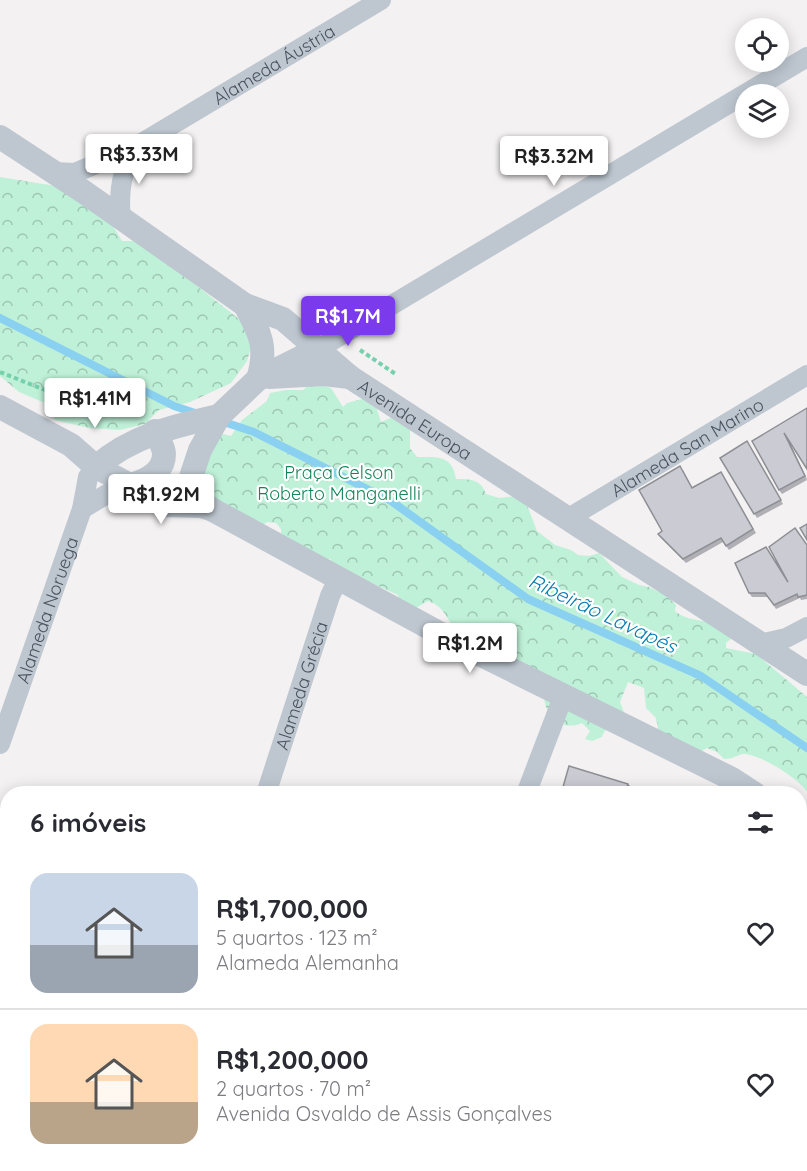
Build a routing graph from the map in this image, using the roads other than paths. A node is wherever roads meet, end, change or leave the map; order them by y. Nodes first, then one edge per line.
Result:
1 (381, 0) edge
2 (807, 57) edge
3 (0, 136) edge
4 (135, 147) junction
5 (54, 172) junction
6 (121, 218) junction
7 (245, 305) junction
8 (318, 349) junction
9 (807, 375) edge
10 (351, 377) junction
11 (258, 379) junction
12 (0, 407) edge
13 (209, 422) junction
14 (152, 424) junction
15 (103, 460) junction
16 (130, 484) junction
17 (81, 509) junction
18 (211, 509) junction
19 (567, 519) junction
20 (339, 577) junction
21 (807, 627) edge
22 (760, 644) junction
23 (807, 674) edge
24 (563, 697) junction
25 (0, 744) edge
26 (269, 786) edge
27 (529, 786) edge
28 (743, 786) edge

1 - 4 street, Alameda Áustria
2 - 8 street
3 - 5 street, Avenida Europa
4 - 5 street, Alameda Áustria
4 - 6 street
5 - 6 street, Avenida Europa
6 - 7 street, Avenida Europa
7 - 8 street, Avenida Europa
7 - 11 street
8 - 10 street, Avenida Europa
8 - 11 street
9 - 19 street, Alameda San Marino
10 - 11 street
10 - 19 street, Avenida Europa
11 - 13 street
12 - 15 street
13 - 14 street
13 - 18 street
14 - 15 street
14 - 16 street
15 - 16 street
15 - 17 street, Alameda Noruega
16 - 17 street
16 - 18 street
17 - 25 street, Alameda Noruega
18 - 20 street
19 - 22 street, Avenida Europa
20 - 24 street
20 - 26 street, Alameda Grécia
21 - 22 street
22 - 23 street, Avenida Europa
24 - 27 street
24 - 28 street

